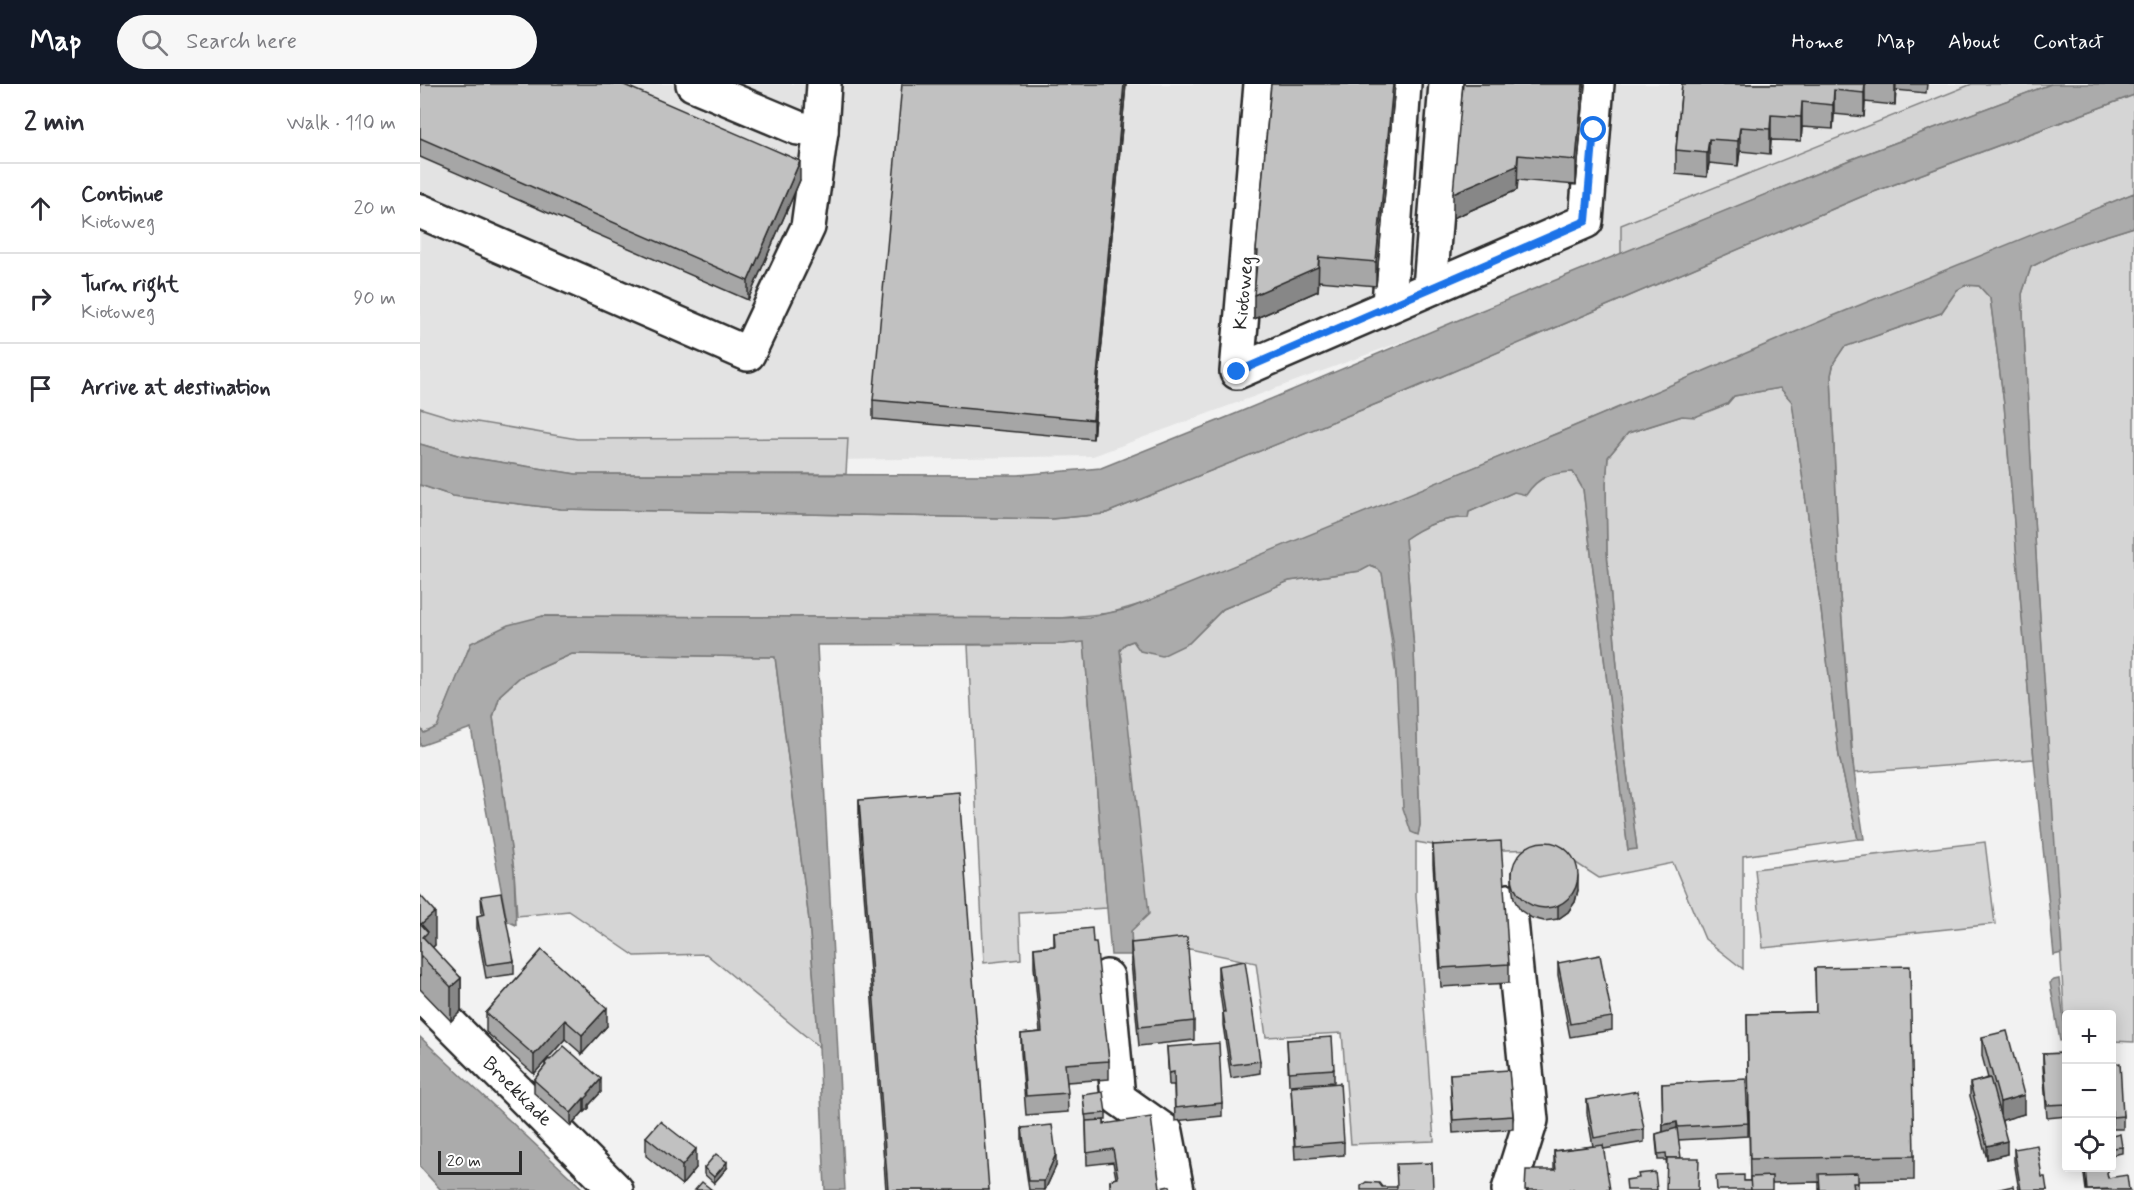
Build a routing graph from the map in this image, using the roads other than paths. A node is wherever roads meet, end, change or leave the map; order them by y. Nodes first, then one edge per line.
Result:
1 (693, 84) edge
2 (824, 84) edge
3 (1261, 84) edge
4 (1404, 84) edge
5 (1446, 84) edge
6 (1597, 84) edge
7 (821, 131) junction
8 (420, 211) edge
9 (1430, 288) junction
10 (1389, 305) junction
11 (1509, 901) dead end
12 (1107, 977) dead end
13 (420, 994) edge
14 (616, 1190) edge
15 (1177, 1190) edge
16 (1509, 1190) edge

1 - 7 street
2 - 7 street
3 - 10 street, Kiotoweg
4 - 10 street
5 - 9 street
6 - 9 street, Kiotoweg
7 - 8 street
9 - 10 street, Kiotoweg
11 - 16 street
12 - 15 street
13 - 14 street, Broekkade

